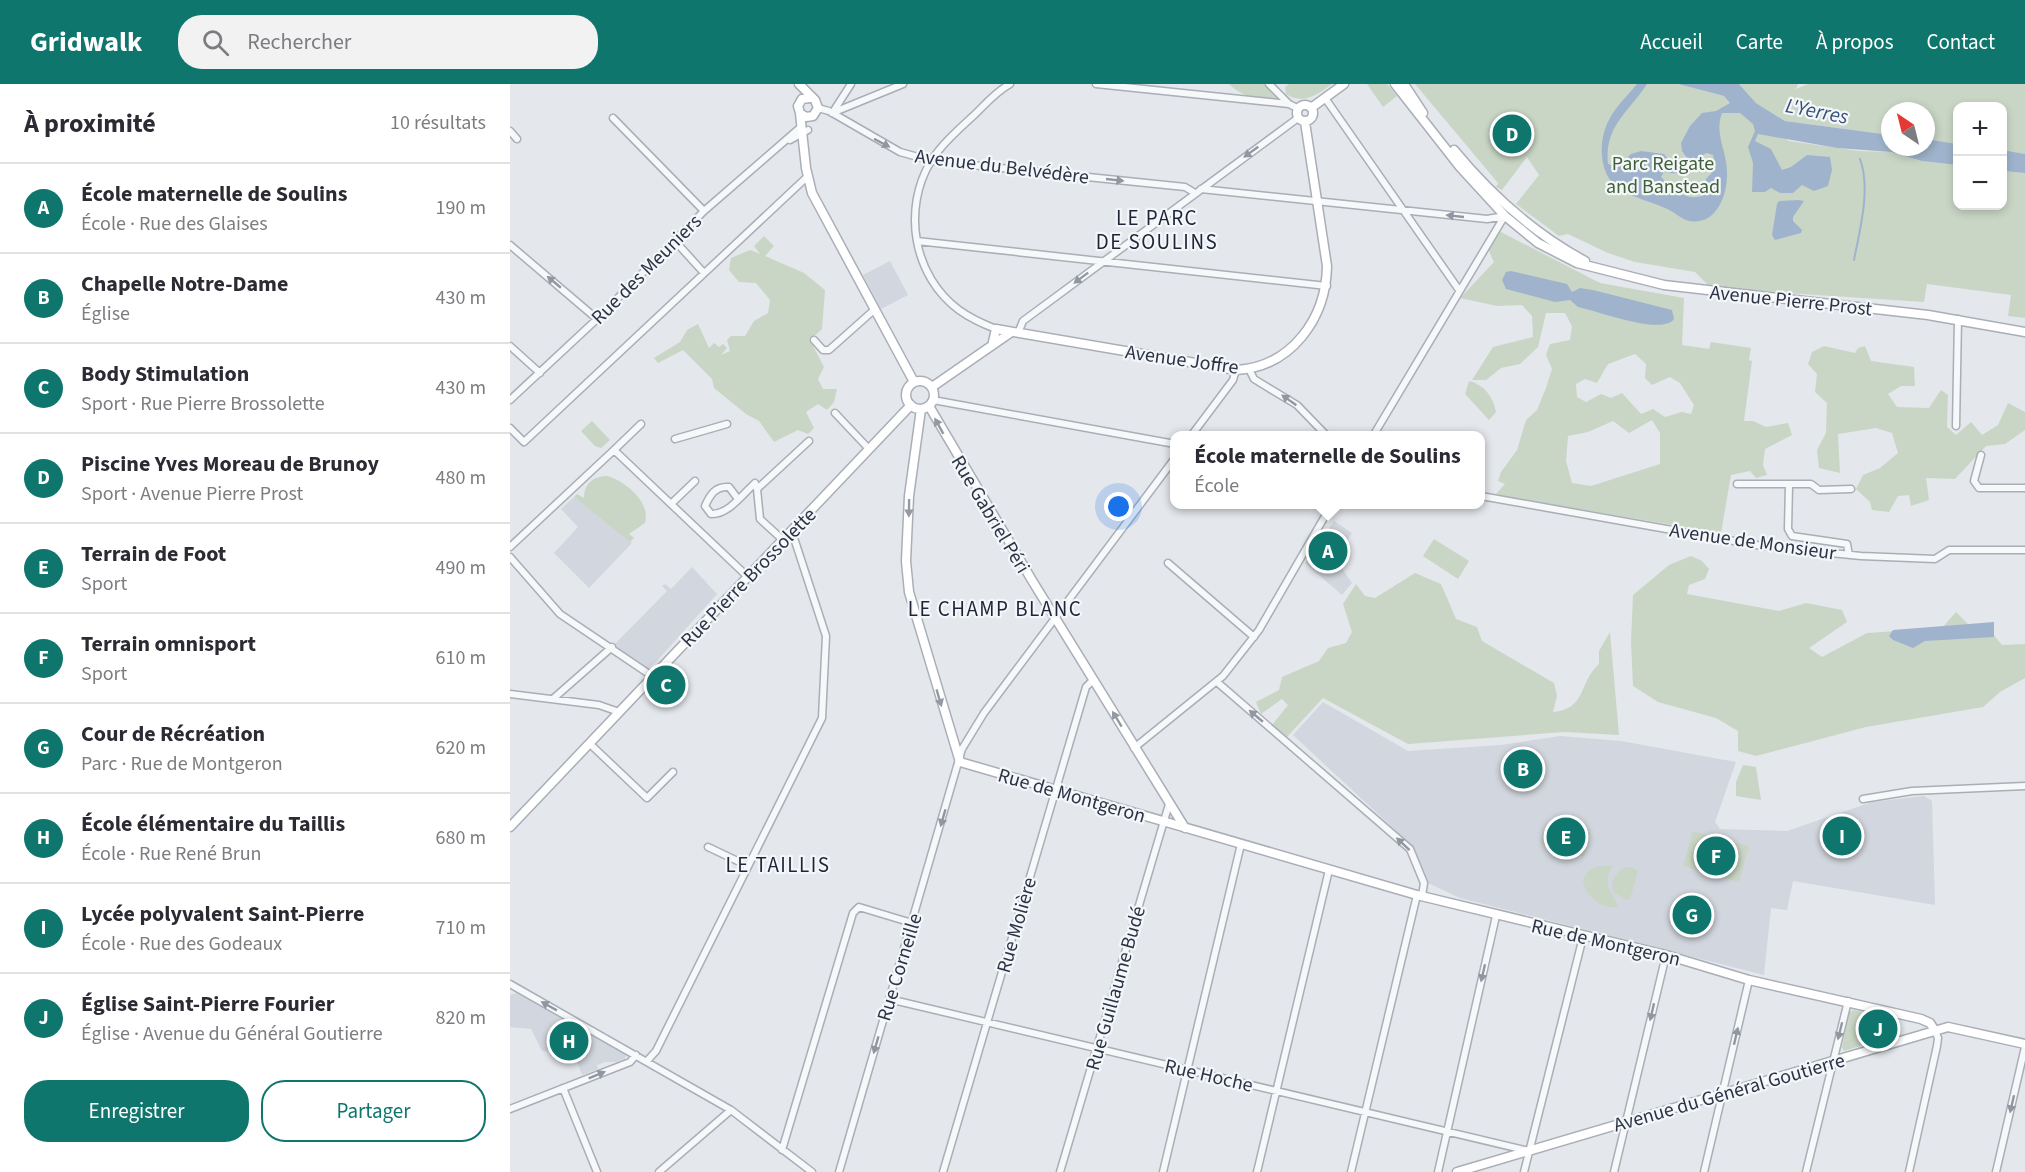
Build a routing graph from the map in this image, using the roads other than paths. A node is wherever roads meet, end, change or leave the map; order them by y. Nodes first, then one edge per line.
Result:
1 (797, 84) edge
2 (851, 84) edge
3 (903, 84) edge
4 (1008, 84) edge
5 (1096, 84) edge
6 (1269, 84) edge
7 (1344, 84) edge
8 (1395, 84) edge
9 (1404, 84) edge
10 (810, 98) junction
11 (1325, 98) junction
12 (801, 100) junction
13 (1288, 104) junction
14 (818, 108) junction
15 (1311, 108) junction
16 (800, 113) junction
17 (832, 113) junction
18 (1301, 116) junction
19 (811, 117) junction
20 (613, 118) dead end
21 (804, 130) junction
22 (510, 131) edge
23 (517, 139) dead end
24 (932, 160) junction
25 (807, 177) junction
26 (1198, 191) junction
27 (1316, 202) junction
28 (704, 211) junction
29 (1404, 211) junction
30 (1507, 213) junction
31 (675, 241) junction
32 (917, 241) junction
33 (510, 245) edge
34 (1103, 261) junction
35 (704, 273) junction
36 (1327, 286) junction
37 (1459, 290) junction
38 (874, 310) junction
39 (597, 319) junction
40 (1958, 319) junction
41 (1984, 323) junction
42 (2025, 325) edge
43 (996, 329) junction
44 (2025, 332) edge
45 (1014, 333) junction
46 (814, 340) dead end
47 (993, 342) junction
48 (510, 346) edge
49 (1249, 369) junction
50 (1236, 370) junction
51 (540, 373) junction
52 (914, 382) junction
53 (932, 387) junction
54 (510, 400) edge
55 (911, 405) junction
56 (928, 405) junction
57 (835, 413) dead end
58 (641, 424) dead end
59 (727, 424) dead end
60 (1956, 426) dead end
61 (510, 428) edge
62 (1194, 431) edge
63 (1323, 431) edge
64 (1375, 431) edge
65 (675, 439) dead end
66 (809, 441) dead end
67 (1170, 443) edge
68 (869, 449) junction
69 (614, 450) junction
70 (1981, 455) dead end
71 (1170, 465) edge
72 (695, 481) dead end
73 (1737, 484) dead end
74 (1789, 485) junction
75 (2025, 488) edge
76 (757, 489) junction
77 (1851, 489) dead end
78 (1485, 497) edge
79 (738, 499) junction
80 (671, 504) junction
81 (1329, 509) edge
82 (790, 534) junction
83 (783, 540) junction
84 (510, 547) edge
85 (2025, 550) edge
86 (1849, 555) junction
87 (510, 557) edge
88 (1168, 563) dead end
89 (517, 564) junction
90 (510, 570) edge
91 (748, 577) junction
92 (1055, 618) junction
93 (1254, 637) junction
94 (612, 647) junction
95 (652, 676) junction
96 (1093, 680) junction
97 (1217, 682) junction
98 (510, 694) edge
99 (554, 698) junction
100 (619, 712) junction
101 (589, 743) junction
102 (1134, 748) junction
103 (960, 762) junction
104 (673, 772) dead end
105 (2025, 786) edge
106 (1056, 791) junction
107 (1863, 799) dead end
108 (1169, 804) junction
109 (1164, 822) junction
110 (510, 827) edge
111 (1185, 828) junction
112 (1241, 844) junction
113 (708, 847) dead end
114 (748, 866) junction
115 (1329, 870) junction
116 (1420, 895) junction
117 (1496, 916) junction
118 (912, 923) junction
119 (1582, 937) junction
120 (1666, 955) junction
121 (1749, 980) junction
122 (510, 984) edge
123 (889, 999) junction
124 (1848, 1000) junction
125 (988, 1021) junction
126 (1935, 1030) junction
127 (2025, 1045) edge
128 (1097, 1048) junction
129 (636, 1055) junction
130 (647, 1061) junction
131 (1833, 1061) junction
132 (1188, 1070) junction
133 (563, 1088) junction
134 (1277, 1090) junction
135 (1723, 1093) junction
136 (510, 1109) edge
137 (731, 1110) junction
138 (1365, 1112) junction
139 (1627, 1122) junction
140 (1447, 1131) junction
141 (783, 1150) junction
142 (1529, 1151) junction
143 (597, 1172) edge
144 (659, 1172) edge
145 (812, 1172) edge
146 (839, 1172) edge
147 (943, 1172) edge
148 (1060, 1172) edge
149 (1163, 1172) edge
150 (1257, 1172) edge
151 (1351, 1172) edge
152 (1438, 1172) edge
153 (1457, 1172) edge
154 (1524, 1172) edge
155 (1614, 1172) edge
156 (1704, 1172) edge
157 (1806, 1172) edge
158 (1909, 1172) edge
159 (1996, 1172) edge

1 - 10 street
1 - 12 street
2 - 17 street
3 - 17 street
4 - 24 street
5 - 13 street
6 - 13 street
7 - 11 street
8 - 30 street, Avenue Pierre Prost
9 - 30 street, Avenue Pierre Prost
10 - 12 street
10 - 14 street
11 - 15 street
11 - 29 street
12 - 16 street
13 - 18 street
14 - 17 street, Avenue du Belvédère
14 - 19 street
15 - 18 street
15 - 18 street
16 - 19 street
16 - 21 street
17 -> 24 street, Avenue du Belvédère
18 -> 26 street
18 - 27 street, Avenue Joffre
19 - 21 street
20 - 28 street
21 - 25 street
21 - 28 street, Rue des Meuniers
22 - 23 street
24 -> 26 street, Avenue du Belvédère
24 - 32 street
25 - 35 street
25 - 38 street
26 - 27 street, Avenue du Belvédère
26 - 34 street
27 - 29 street, Avenue du Belvédère
27 - 36 street, Avenue Joffre
28 - 31 street, Rue des Meuniers
30 -> 29 street, Avenue du Belvédère
29 - 37 street
30 - 37 street
30 - 40 street, Avenue Pierre Prost
31 - 35 street
31 - 39 street, Rue des Meuniers
32 - 34 street
32 - 43 street
39 -> 33 street
34 - 36 street
34 -> 45 street
35 - 61 street
36 - 49 street, Avenue Joffre
37 - 64 street
38 - 46 street
38 - 52 street
39 - 51 street, Rue des Meuniers
40 - 41 street, Avenue Pierre Prost
40 - 60 street
41 - 42 street, Avenue Pierre Prost
41 - 44 street, Avenue Pierre Prost
43 - 45 street, Avenue Joffre
43 - 47 street
45 - 47 street
45 - 50 street, Avenue Joffre
47 - 53 street
48 - 51 street
49 - 50 street, Avenue Joffre
63 -> 49 street
50 - 62 street
51 - 54 street, Rue des Meuniers
52 - 53 street
52 - 55 street
53 - 56 street
55 - 56 street
55 - 68 street, Rue Pierre Brossolette
56 - 67 street
92 -> 56 street, Rue Gabriel Péri
56 -> 103 street
57 - 68 street
58 - 69 street
59 - 65 street
66 - 76 street
68 - 82 street, Rue Pierre Brossolette
69 - 80 street
69 - 84 street
70 - 75 street
71 - 92 street, Rue Corneille
72 - 80 street
73 - 74 street
74 - 77 street
74 - 86 street
76 - 79 street
76 - 83 street
78 - 86 street, Avenue de Monsieur
79 - 79 street
80 - 91 street
81 - 93 street
82 - 83 street, Rue Pierre Brossolette
82 - 114 street
83 - 91 street, Rue Pierre Brossolette
85 - 86 street, Avenue de Monsieur
87 - 89 street
88 - 93 street
89 - 90 street
89 - 94 street
91 - 95 street, Rue Pierre Brossolette
92 - 96 street, Rue Gabriel Péri
92 - 103 street, Rue Corneille
93 - 97 street
94 - 95 street
94 - 99 street
95 - 100 street, Rue Pierre Brossolette
102 -> 96 street, Rue Gabriel Péri
96 - 106 street, Rue Molière
97 - 102 street
116 -> 97 street
98 - 99 street
99 - 100 street
100 - 101 street, Rue Pierre Brossolette
101 - 104 street
101 - 110 street, Rue Pierre Brossolette
102 - 108 street, Rue Gabriel Péri
103 - 106 street, Rue de Montgeron
103 -> 118 street, Rue Corneille
105 - 107 street
106 - 109 street, Rue de Montgeron
106 - 125 street, Rue Molière
108 - 109 street, Rue Guillaume Budé
108 - 111 street, Rue de Montgeron
109 - 111 street, Rue de Montgeron
109 - 128 street, Rue Guillaume Budé
111 - 112 street, Rue de Montgeron
112 - 115 street, Rue de Montgeron
112 - 132 street
113 - 114 street
114 - 130 street
115 - 116 street, Rue de Montgeron
115 - 134 street
116 - 117 street, Rue de Montgeron
116 - 138 street
117 - 119 street, Rue de Montgeron
117 -> 140 street
118 - 123 street, Rue Corneille
118 - 141 street
119 - 120 street, Rue de Montgeron
119 - 142 street
120 - 121 street, Rue de Montgeron
120 -> 139 street
121 - 124 street, Rue de Montgeron
135 -> 121 street
129 -> 122 street
123 - 125 street, Rue Hoche
123 -> 146 street, Rue Corneille
124 - 126 street, Rue de Montgeron
124 -> 131 street
125 - 128 street, Rue Hoche
125 - 147 street, Rue Molière
126 - 127 street, Rue de Montgeron
126 - 131 street, Avenue du Général Goutierre
126 - 158 street
127 -> 159 street
128 - 132 street, Rue Hoche
128 - 148 street, Rue Guillaume Budé
129 - 130 street
133 -> 129 street
130 - 137 street
131 - 135 street, Avenue du Général Goutierre
131 - 157 street
132 - 134 street, Rue Hoche
132 - 149 street
133 - 136 street
133 - 143 street
134 - 138 street, Rue Hoche
134 - 150 street
135 - 139 street, Avenue du Général Goutierre
135 - 156 street
137 - 141 street
137 - 144 street
138 - 140 street, Rue Hoche
138 - 151 street
139 - 142 street, Avenue du Général Goutierre
139 - 155 street
140 - 142 street, Rue Hoche
140 - 152 street
141 - 145 street
142 - 153 street, Avenue du Général Goutierre
142 - 154 street

